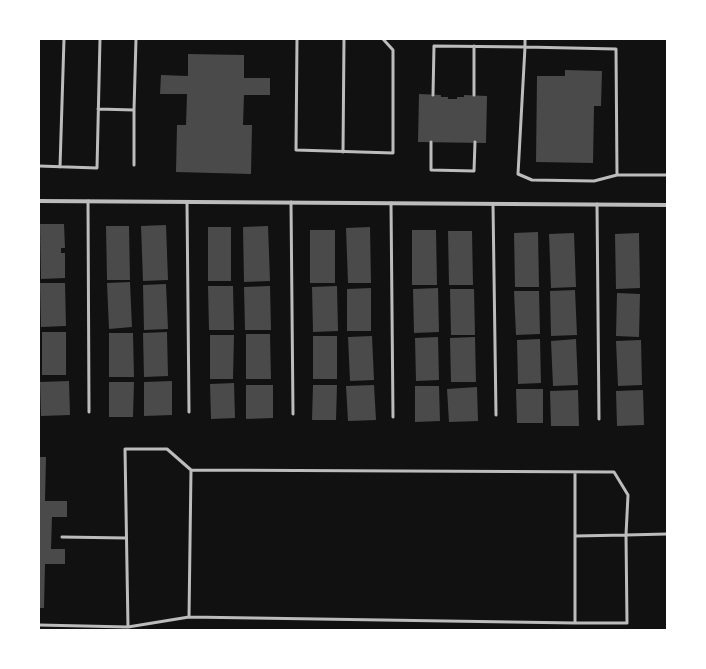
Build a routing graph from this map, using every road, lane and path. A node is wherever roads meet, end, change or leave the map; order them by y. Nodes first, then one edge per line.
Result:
1 (64, 39) edge
2 (100, 39) edge
3 (136, 39) edge
4 (297, 39) edge
5 (344, 39) edge
6 (383, 39) edge
7 (525, 39) edge
8 (474, 46) junction
9 (525, 47) junction
10 (433, 95) dead end
11 (474, 95) dead end
12 (98, 109) junction
13 (134, 110) junction
14 (431, 142) dead end
15 (475, 142) dead end
16 (343, 152) junction
17 (134, 165) dead end
18 (39, 166) edge
19 (60, 167) junction
20 (617, 175) junction
21 (667, 175) edge
22 (39, 201) edge
23 (88, 201) junction
24 (187, 202) junction
25 (291, 202) junction
26 (391, 203) junction
27 (493, 204) junction
28 (597, 204) junction
29 (667, 205) edge
30 (89, 412) dead end
31 (189, 412) dead end
32 (293, 414) dead end
33 (496, 415) dead end
34 (393, 417) dead end
35 (599, 419) dead end
36 (191, 470) junction
37 (575, 472) junction
38 (667, 534) edge
39 (626, 535) junction
40 (575, 536) junction
41 (62, 537) dead end
42 (126, 538) junction
43 (189, 617) junction
44 (575, 623) junction
45 (39, 625) edge
46 (128, 627) junction

1 - 19 lane
2 - 12 lane
3 - 13 lane
4 - 16 lane
5 - 16 lane
6 - 16 lane
7 - 9 lane
8 - 9 lane
8 - 10 lane
8 - 11 lane
9 - 20 lane
9 - 20 lane
12 - 13 lane
12 - 19 lane
13 - 17 lane
14 - 15 lane
18 - 19 lane
20 - 21 lane
22 - 23 street
23 - 24 street
23 - 30 lane
24 - 25 street
24 - 31 lane
25 - 26 street
25 - 32 lane
26 - 27 street
26 - 34 lane
27 - 28 street
27 - 33 lane
28 - 29 street
28 - 35 lane
36 - 37 lane
36 - 42 lane
36 - 43 lane
37 - 39 lane
37 - 40 lane
38 - 39 lane
39 - 40 lane
39 - 44 lane
40 - 44 lane
41 - 42 lane
42 - 46 lane
43 - 44 lane
43 - 46 lane
45 - 46 lane

